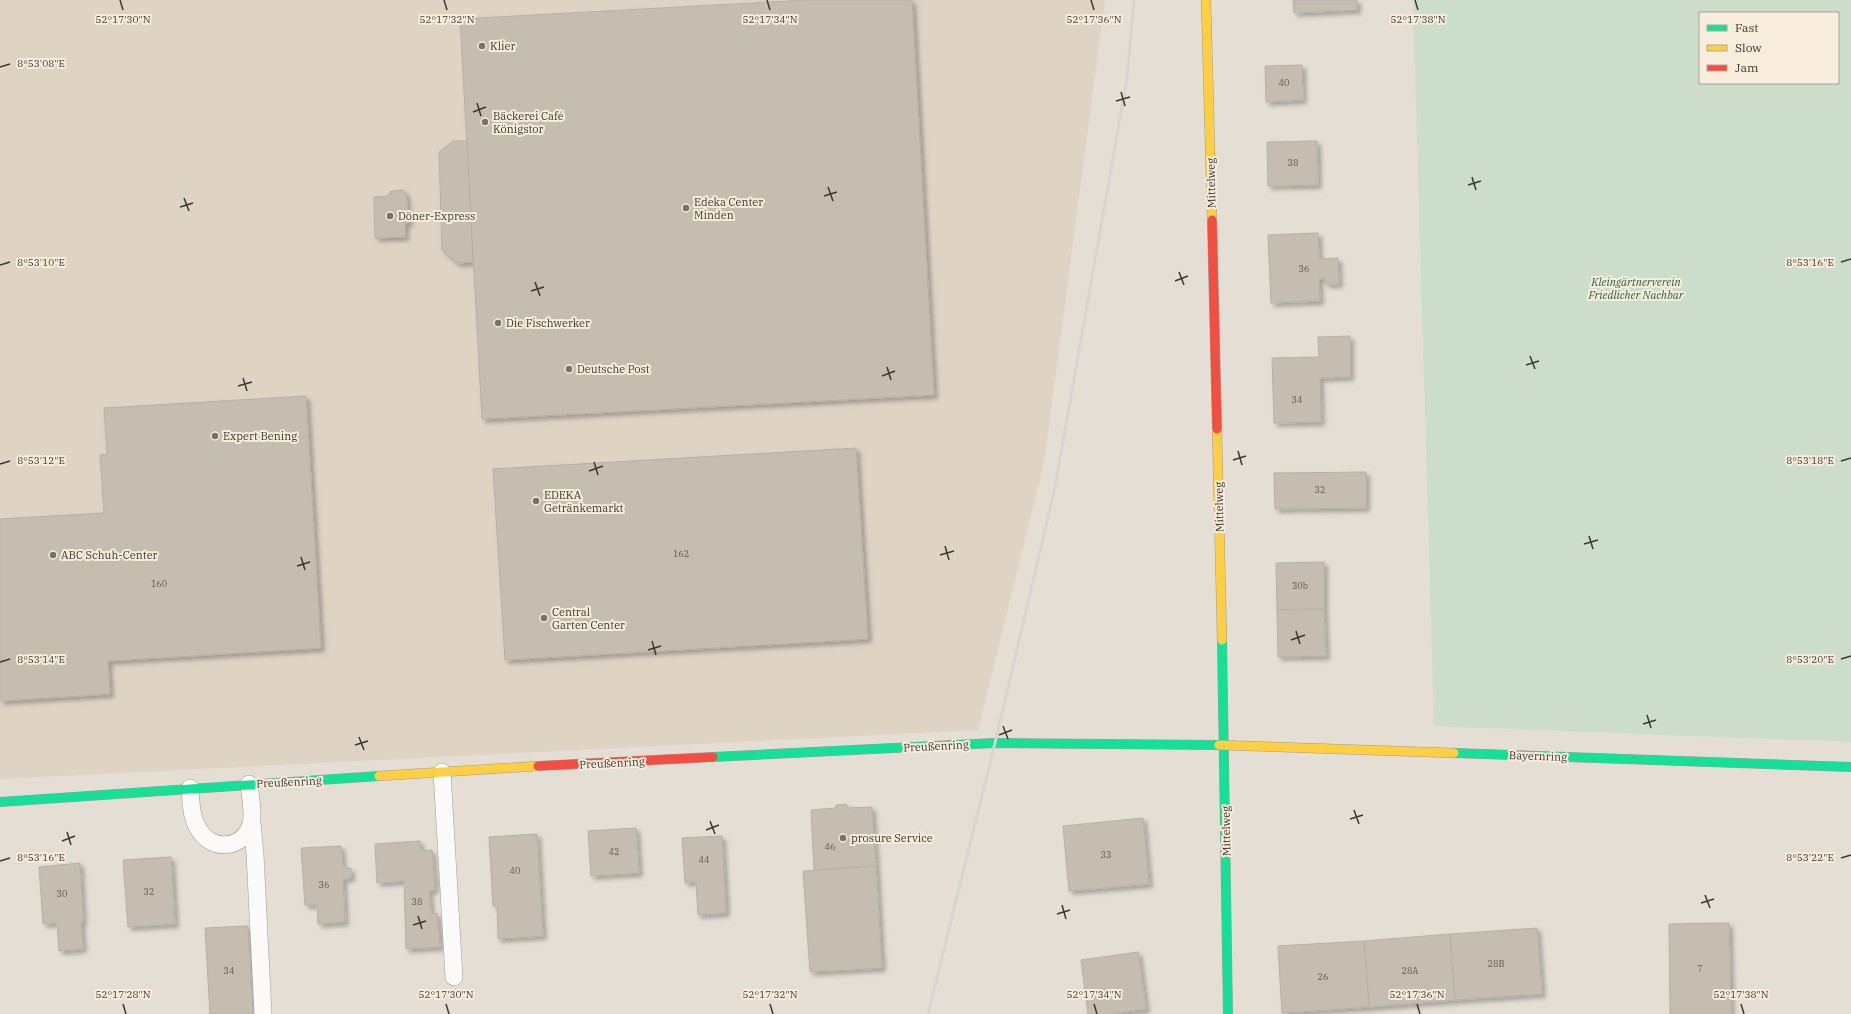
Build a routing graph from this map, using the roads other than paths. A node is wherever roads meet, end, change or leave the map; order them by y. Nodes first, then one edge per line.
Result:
1 (1206, 0) edge
2 (1225, 745) junction
3 (1851, 767) edge
4 (442, 772) junction
5 (249, 784) junction
6 (190, 788) junction
7 (0, 802) edge
8 (252, 823) junction
9 (454, 977) dead end
10 (263, 1014) edge
11 (1228, 1014) edge

1 - 2 street, Mittelweg
2 - 3 street, Bayernring
2 - 4 street, Preußenring
2 - 11 street, Mittelweg
4 - 5 street, Preußenring
4 - 9 lane
5 - 6 street, Preußenring
5 - 8 lane
6 - 7 street, Preußenring
6 - 8 lane
8 - 10 lane

